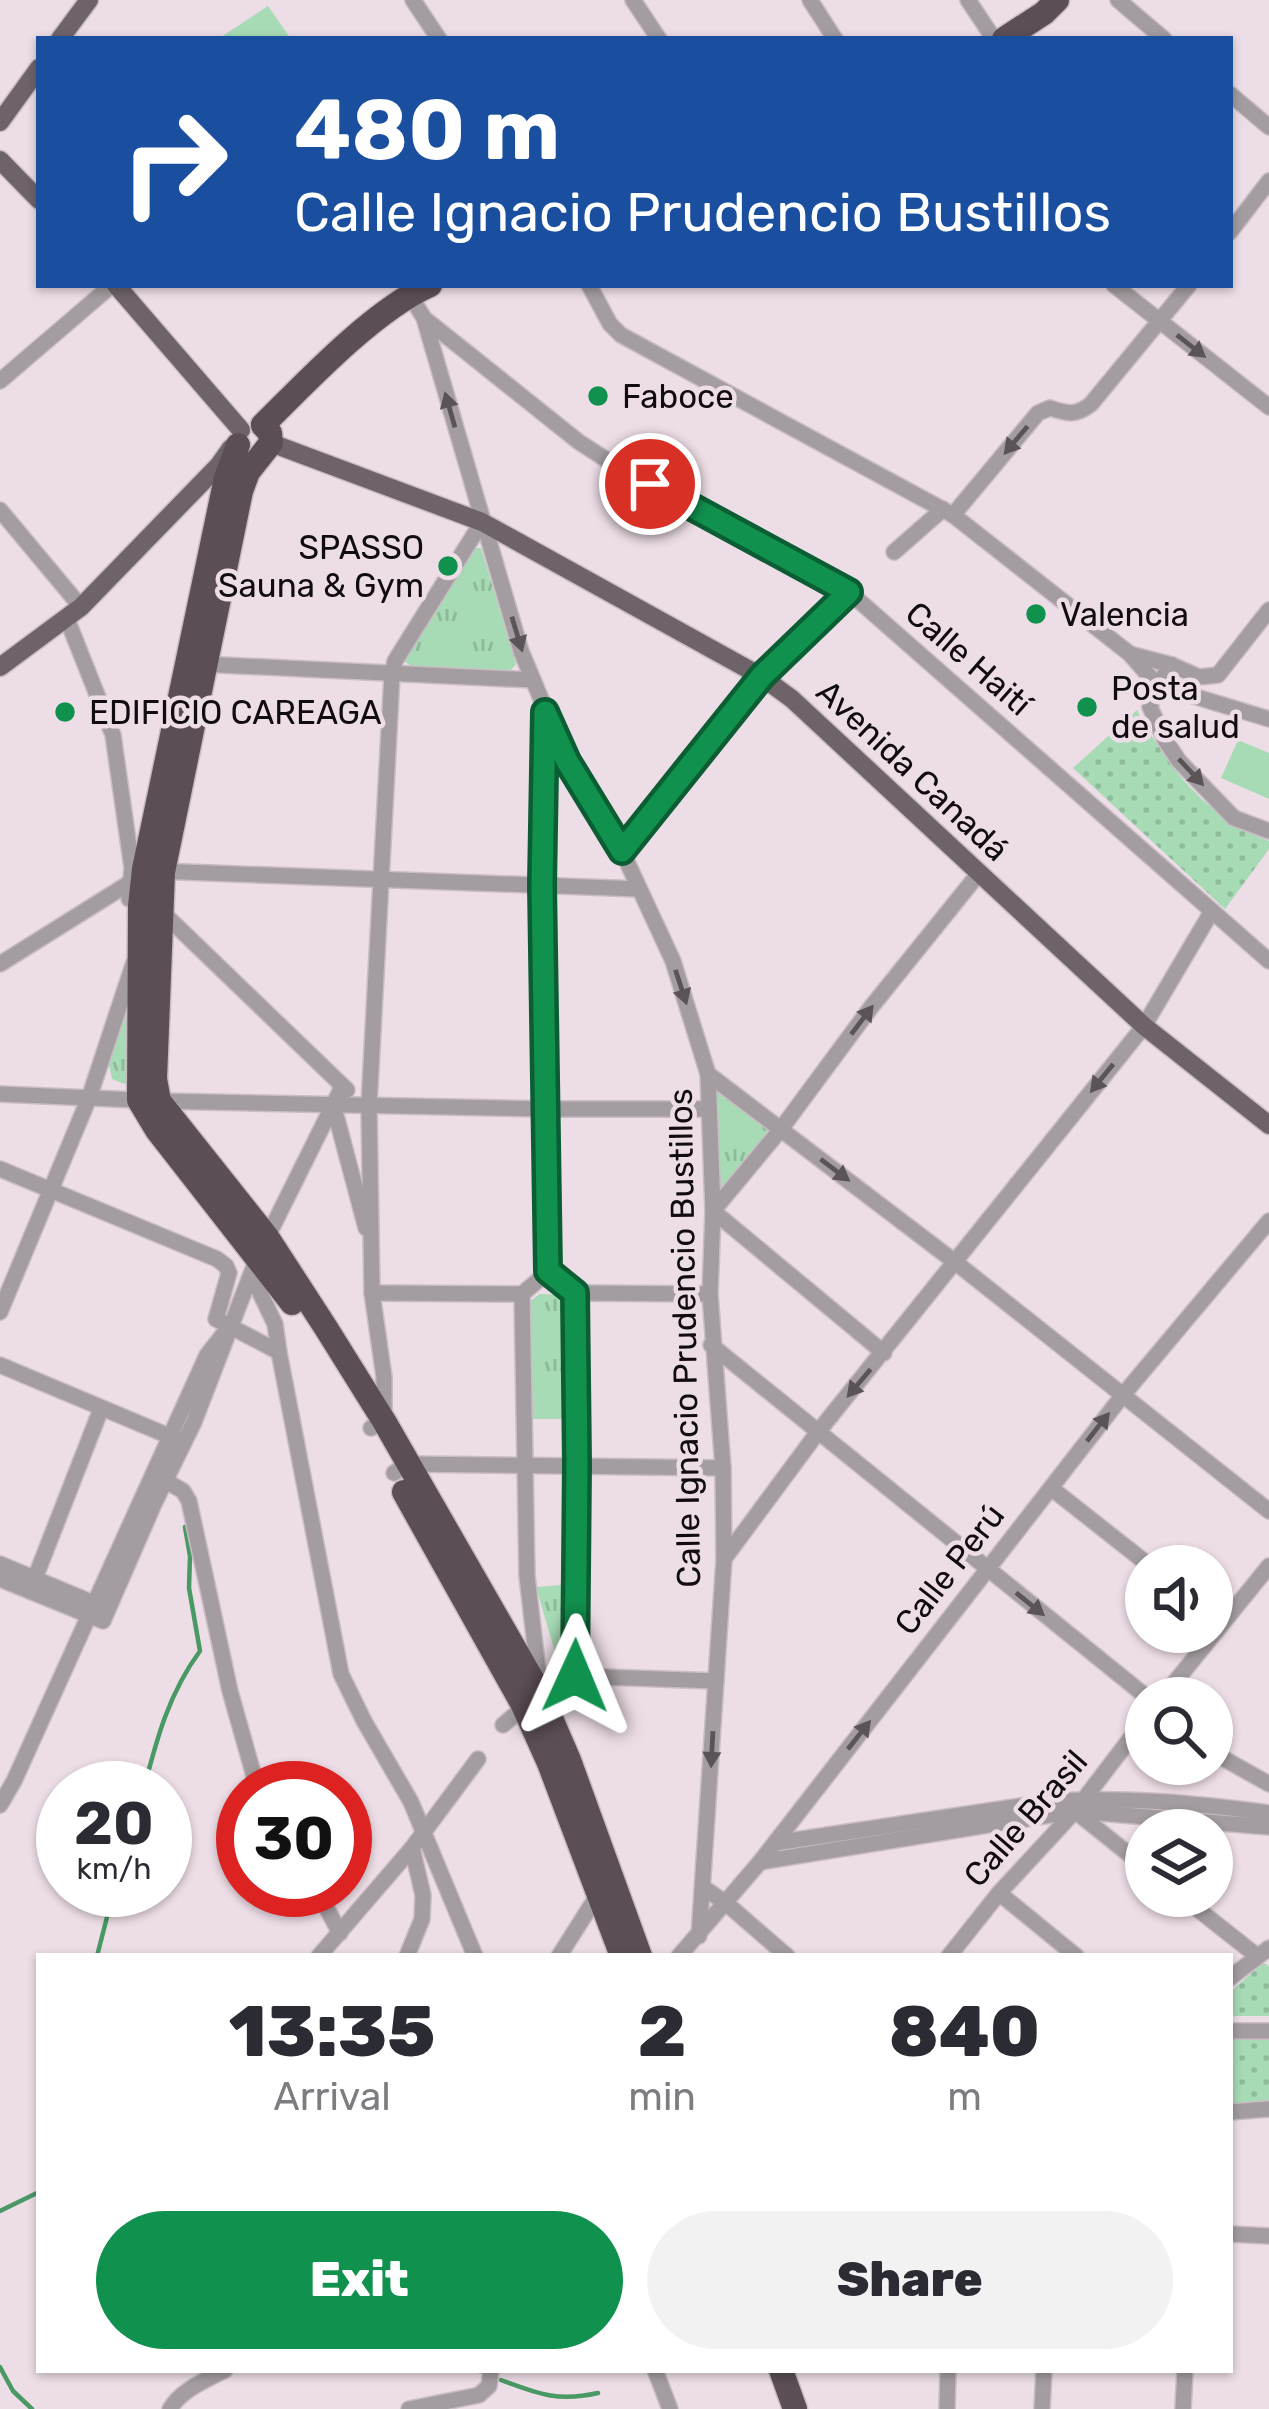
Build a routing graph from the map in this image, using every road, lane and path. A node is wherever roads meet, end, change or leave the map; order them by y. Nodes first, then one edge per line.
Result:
1 (88, 0) edge
2 (413, 0) edge
3 (633, 0) edge
4 (810, 0) edge
5 (968, 0) edge
6 (1058, 0) edge
7 (1118, 0) edge
8 (62, 36) edge
9 (437, 36) edge
10 (657, 36) edge
11 (834, 36) edge
12 (997, 36) edge
13 (1004, 36) edge
14 (1160, 36) edge
15 (36, 72) edge
16 (1233, 97) edge
17 (0, 122) edge
18 (1269, 127) edge
19 (0, 160) edge
20 (1269, 182) edge
21 (36, 197) edge
22 (1233, 228) edge
23 (110, 288) edge
24 (116, 288) edge
25 (591, 288) edge
26 (1118, 288) edge
27 (1187, 288) edge
28 (419, 290) edge
29 (424, 319) junction
30 (1160, 322) junction
31 (0, 381) edge
32 (1269, 407) edge
33 (246, 447) junction
34 (0, 510) edge
35 (948, 512) junction
36 (482, 522) junction
37 (894, 552) dead end
38 (849, 592) junction
39 (1269, 610) edge
40 (74, 613) junction
41 (1130, 654) junction
42 (196, 664) junction
43 (1172, 665) junction
44 (0, 667) edge
45 (392, 675) junction
46 (762, 676) junction
47 (533, 680) junction
48 (1157, 686) junction
49 (545, 712) junction
50 (1269, 719) edge
51 (1269, 831) edge
52 (622, 851) junction
53 (980, 872) junction
54 (146, 874) junction
55 (380, 880) junction
56 (542, 885) junction
57 (639, 889) junction
58 (1212, 910) junction
59 (161, 911) junction
60 (140, 942) junction
61 (1269, 961) edge
62 (0, 964) edge
63 (1144, 1026) junction
64 (708, 1073) junction
65 (342, 1087) junction
66 (0, 1094) edge
67 (89, 1098) junction
68 (149, 1101) junction
69 (333, 1103) junction
70 (369, 1105) junction
71 (545, 1109) junction
72 (708, 1109) junction
73 (1269, 1125) edge
74 (781, 1129) junction
75 (0, 1169) edge
76 (52, 1189) junction
77 (712, 1211) junction
78 (1269, 1221) edge
79 (373, 1254) junction
80 (259, 1256) junction
81 (955, 1262) junction
82 (548, 1271) junction
83 (372, 1293) junction
84 (575, 1293) junction
85 (522, 1294) junction
86 (710, 1294) junction
87 (0, 1312) edge
88 (230, 1324) junction
89 (711, 1345) junction
90 (279, 1352) junction
91 (884, 1353) junction
92 (0, 1365) edge
93 (1123, 1395) junction
94 (101, 1408) junction
95 (378, 1425) junction
96 (818, 1432) junction
97 (177, 1440) junction
98 (525, 1464) junction
99 (577, 1464) junction
100 (400, 1468) junction
101 (723, 1468) junction
102 (159, 1477) junction
103 (1051, 1488) junction
104 (1269, 1511) edge
105 (1125, 1546) edge
106 (724, 1559) junction
107 (0, 1564) edge
108 (1269, 1566) edge
109 (987, 1569) junction
110 (0, 1579) edge
111 (33, 1585) junction
112 (1233, 1603) edge
113 (95, 1614) junction
114 (575, 1676) junction
115 (1125, 1680) edge
116 (716, 1681) junction
117 (532, 1699) junction
118 (503, 1725) dead end
119 (1125, 1745) edge
120 (478, 1759) dead end
121 (250, 1761) edge
122 (1233, 1764) edge
123 (7, 1779) edge
124 (1269, 1784) edge
125 (0, 1805) edge
126 (1079, 1805) junction
127 (1269, 1813) edge
128 (1269, 1827) edge
129 (424, 1831) junction
130 (775, 1843) junction
131 (412, 1848) junction
132 (1125, 1848) edge
133 (760, 1862) junction
134 (704, 1888) junction
135 (599, 1893) junction
136 (999, 1893) junction
137 (727, 1904) junction
138 (331, 1917) edge
139 (1212, 1917) edge
140 (340, 1934) junction
141 (699, 1936) junction
142 (1263, 1952) edge
143 (322, 1953) edge
144 (407, 1953) edge
145 (474, 1953) edge
146 (561, 1953) edge
147 (621, 1953) edge
148 (639, 1953) edge
149 (682, 1953) edge
150 (784, 1953) edge
151 (952, 1953) edge
152 (1072, 1953) edge
153 (1233, 1976) edge
154 (1233, 2031) edge
155 (1269, 2031) edge
156 (1269, 2109) edge
157 (1233, 2112) edge
158 (1233, 2234) edge
159 (1269, 2236) edge
160 (219, 2373) edge
161 (491, 2373) edge
162 (656, 2373) edge
163 (782, 2373) edge
164 (800, 2373) edge
165 (948, 2373) edge
166 (1044, 2373) edge
167 (1185, 2373) edge
168 (170, 2409) edge
169 (409, 2409) edge
170 (670, 2409) edge
171 (795, 2409) edge
172 (812, 2409) edge
173 (947, 2409) edge
174 (1042, 2409) edge
175 (1183, 2409) edge

1 - 8 main road
2 - 9 street
3 - 10 street
4 - 11 street
5 - 12 street
6 - 13 highway
7 - 14 street
15 - 17 main road
16 - 18 street
19 - 21 main road
20 - 22 street
23 - 31 street
24 - 33 main road
25 - 35 street
26 - 30 street
27 - 30 street
28 - 29 street, Calle Ignacio Prudencio Bustillos
28 - 33 highway
36 -> 29 street, Calle Ignacio Prudencio Bustillos
29 - 38 street, Calle Haití
30 -> 32 street
30 -> 35 street
33 - 36 main road, Avenida Canadá
33 - 40 main road
33 - 42 highway
34 - 40 street
35 - 37 street
35 - 41 street
36 - 45 street
36 - 46 main road, Avenida Canadá
36 -> 47 street, Calle Ignacio Prudencio Bustillos
38 - 46 street
38 - 58 street, Calle Haití
39 - 43 street
40 - 44 main road
40 - 54 street
41 - 43 street
41 - 48 street
42 - 45 street
42 - 54 highway
43 - 48 street
45 - 47 street
45 - 55 street
46 - 52 street
46 - 53 main road, Avenida Canadá
47 - 49 street, Calle Ignacio Prudencio Bustillos
48 - 50 street
48 -> 51 street
49 - 52 street, Calle Ignacio Prudencio Bustillos
49 - 56 street
52 - 57 street, Calle Ignacio Prudencio Bustillos
53 - 63 main road, Avenida Canadá
74 -> 53 street
54 - 55 street
54 - 59 highway
54 - 60 highway
54 - 62 street
55 - 56 street
55 - 70 street
56 - 57 street
56 - 71 street
57 -> 64 street, Calle Ignacio Prudencio Bustillos
58 - 61 street, Calle Haití
58 - 63 street
59 - 65 street
59 - 68 highway
60 - 67 street
60 - 68 highway
63 - 73 main road, Avenida Canadá
63 -> 81 street
64 - 72 street, Calle Ignacio Prudencio Bustillos
64 - 74 street
65 - 69 street
65 - 70 street
66 - 67 street
67 - 68 street
67 - 76 street
68 - 69 street
68 - 80 highway
69 - 70 street
69 - 79 street
69 - 80 street
70 - 71 street
70 - 79 street
71 - 72 street
71 - 82 street
72 - 77 street, Calle Ignacio Prudencio Bustillos
74 - 77 street
74 -> 81 street
75 - 76 street
76 - 87 street
76 - 88 street
77 - 86 street, Calle Ignacio Prudencio Bustillos
77 - 91 street
78 - 93 street, Calle Perú
79 - 83 street
80 - 88 street
80 - 90 street
80 - 95 highway
81 - 91 street
81 - 93 street
82 - 84 street
82 - 85 street
83 - 85 street
83 - 95 street
84 - 86 street
84 - 99 street
85 - 98 street
86 - 89 street, Calle Ignacio Prudencio Bustillos
88 - 90 street
88 - 97 street
89 - 96 street
89 - 101 street, Calle Ignacio Prudencio Bustillos
90 - 129 street
91 -> 96 street
92 - 94 street
103 -> 93 street, Calle Perú
93 - 104 street
94 - 97 street
94 - 111 street
95 - 100 highway
96 - 106 street
96 - 109 street
97 - 102 street
98 - 99 street
98 - 100 street
98 - 117 street
99 - 101 street
99 - 114 street
100 - 117 highway
101 - 106 street, Calle Ignacio Prudencio Bustillos
102 - 113 street
102 - 121 street
103 - 105 street
103 - 109 street, Calle Perú
106 - 116 street, Calle Ignacio Prudencio Bustillos
107 - 111 street
108 - 112 street
109 -> 115 street
130 -> 109 street, Calle Perú
110 - 111 street
111 - 113 street
113 - 123 street
114 - 116 street
114 - 117 street
116 -> 134 street, Calle Ignacio Prudencio Bustillos
117 - 118 street
117 - 135 highway
117 - 148 highway
119 - 126 street, Calle Brasil
120 - 129 street
122 - 124 street
123 - 125 street
126 - 127 street
126 - 128 street
126 - 130 street
126 - 132 street
126 - 133 street
126 - 136 street, Calle Brasil
129 - 131 street
129 - 145 street
130 - 133 street, Calle Perú
131 - 140 street
131 - 144 street
133 - 137 street, Calle Perú
134 - 137 street
134 - 141 street, Calle Ignacio Prudencio Bustillos
135 - 146 street
135 - 147 highway
136 - 151 street, Calle Brasil
136 - 152 street
137 - 141 street, Calle Perú
137 - 150 street
138 - 140 street
139 - 142 street
140 - 143 street
141 - 149 street, Calle Perú
142 - 153 street
154 - 155 street
156 - 157 street
158 - 159 street
160 - 168 street
161 - 169 street
162 - 170 street
163 - 171 highway
164 - 172 highway
165 - 173 street
166 - 174 street
167 - 175 street

